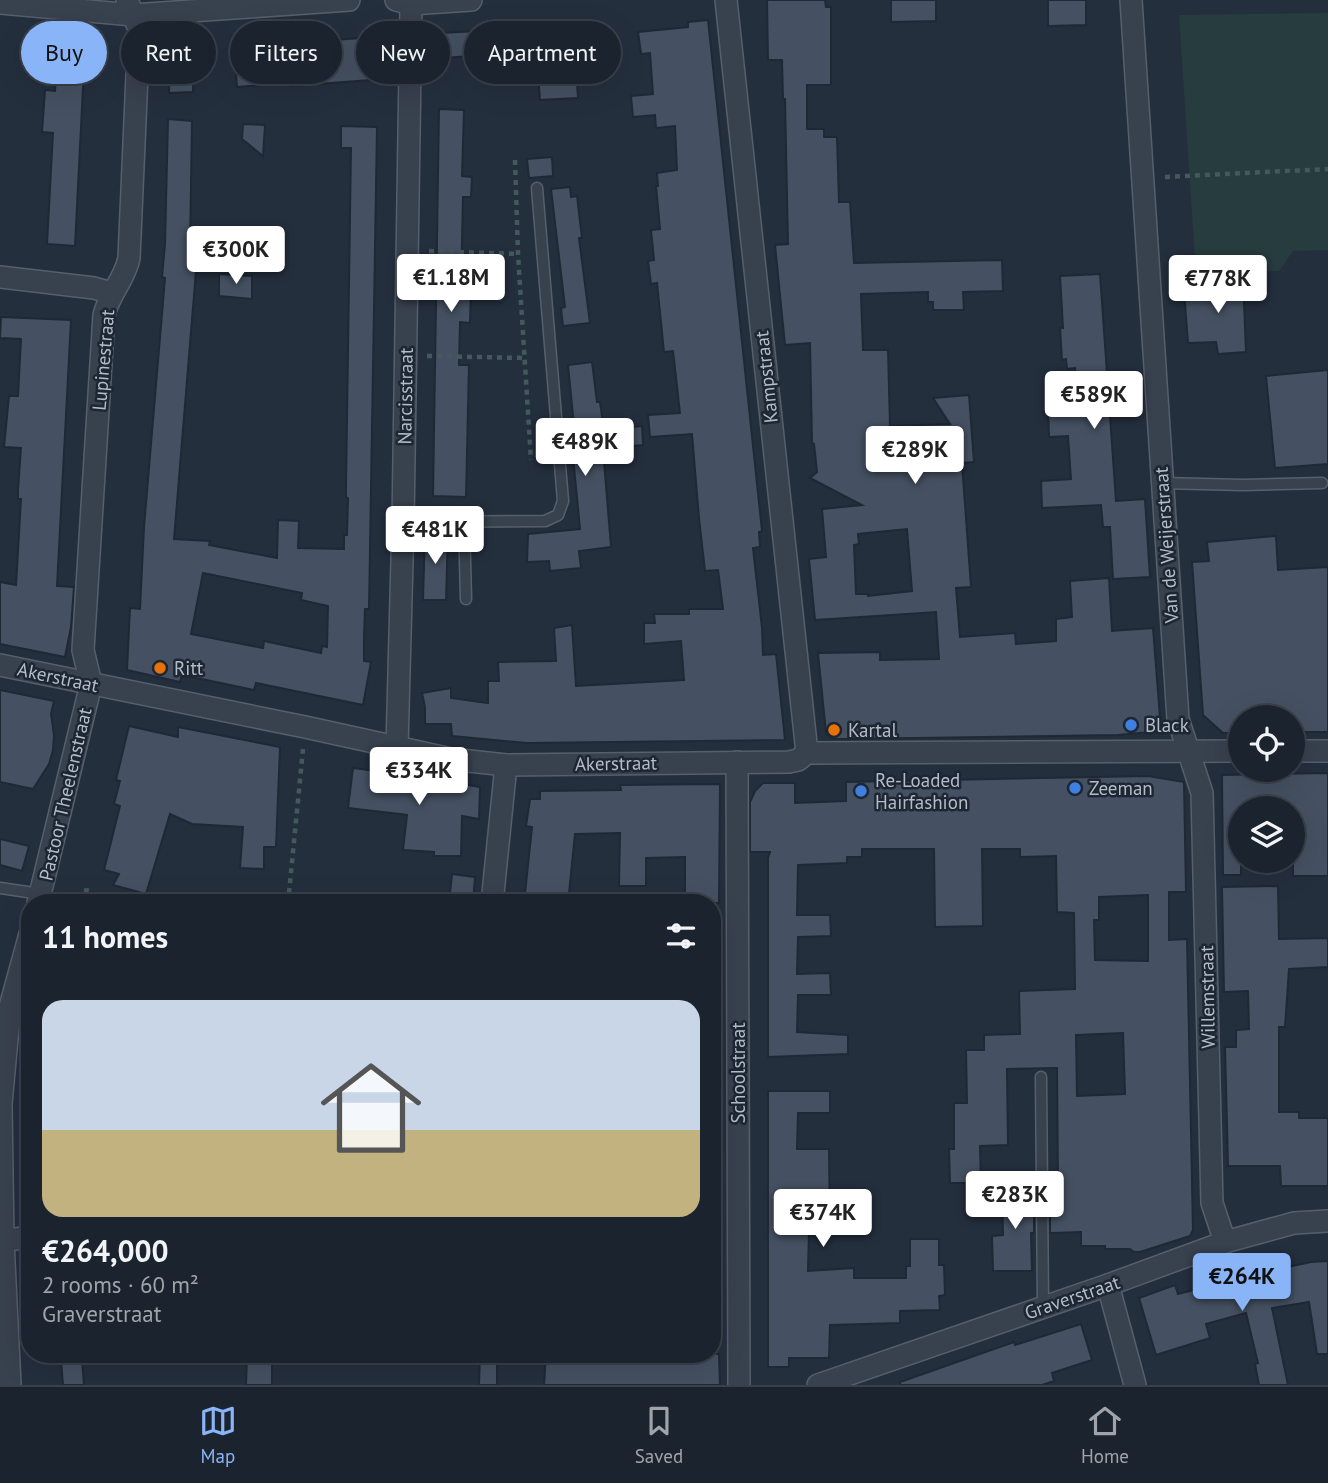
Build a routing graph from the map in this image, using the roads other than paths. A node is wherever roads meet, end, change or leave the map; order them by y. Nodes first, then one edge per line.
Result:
1 (349, 0) edge
2 (471, 0) edge
3 (726, 0) edge
4 (1131, 0) edge
5 (403, 2) edge
6 (0, 3) edge
7 (130, 8) edge
8 (537, 188) dead end
9 (0, 277) edge
10 (112, 293) junction
11 (1162, 483) junction
12 (1322, 483) dead end
13 (464, 522) junction
14 (403, 523) junction
15 (466, 598) dead end
16 (0, 665) edge
17 (91, 684) junction
18 (397, 747) junction
19 (1228, 751) edge
20 (1305, 751) edge
21 (1328, 751) edge
22 (1190, 752) junction
23 (807, 753) junction
24 (737, 762) junction
25 (506, 765) junction
26 (0, 888) edge
27 (21, 894) edge
28 (40, 894) edge
29 (493, 894) edge
30 (21, 973) edge
31 (13, 1008) edge
32 (1041, 1077) dead end
33 (1328, 1221) edge
34 (21, 1238) edge
35 (1, 1241) edge
36 (1225, 1242) junction
37 (1108, 1285) junction
38 (1043, 1308) junction
39 (10, 1385) edge
40 (739, 1385) edge
41 (818, 1385) edge
42 (1135, 1385) edge

1 - 7 street
2 - 5 street
3 - 23 street, Kampstraat
4 - 11 street, Van de Weijerstraat
5 - 14 street, Narcisstraat
6 - 7 street
7 - 10 street, Lupinestraat
8 - 13 lane
9 - 10 street
10 - 17 street, Lupinestraat
11 - 12 lane
11 - 22 street, Van de Weijerstraat
13 - 14 lane
13 - 15 lane
14 - 18 street, Narcisstraat
16 - 17 street, Akerstraat
17 - 18 street, Akerstraat
17 - 28 street, Pastoor Theelenstraat
18 - 25 street, Akerstraat
19 - 22 street, Akerstraat
20 - 21 street
22 - 23 street, Akerstraat
22 - 36 street, Willemstraat
23 - 24 street, Akerstraat
24 - 25 street, Akerstraat
24 - 40 street, Schoolstraat
25 - 29 street
26 - 27 lane
30 - 31 street
31 - 35 street
32 - 38 lane
33 - 36 street, Graverstraat
34 - 35 street
35 - 39 street
36 - 37 street, Graverstraat
37 - 38 street, Graverstraat
37 - 42 street
38 - 41 street, Graverstraat

